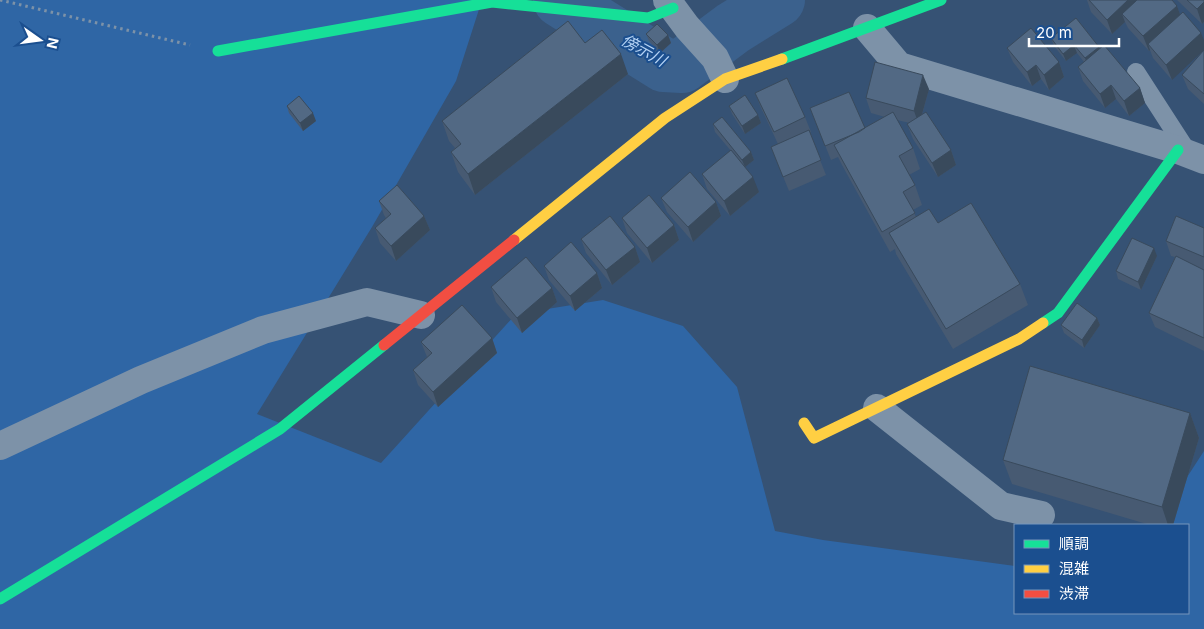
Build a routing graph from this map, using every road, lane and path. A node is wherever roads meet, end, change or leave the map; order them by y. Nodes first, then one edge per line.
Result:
1 (0, 0) edge
2 (941, 0) edge
3 (676, 12) edge
4 (867, 28) junction
5 (218, 51) joint
6 (720, 69) junction
7 (1136, 72) dead end
8 (1190, 155) edge
9 (422, 315) junction
10 (877, 408) junction
11 (804, 423) dead end
12 (0, 446) edge
13 (1041, 515) dead end
14 (0, 599) edge

1 - 5 path
2 - 4 street
3 - 5 street
3 - 6 street
4 - 6 street
4 - 8 street
6 - 9 street
7 - 8 lane
8 - 10 street
9 - 12 street
9 - 14 street
10 - 11 street
10 - 13 street

